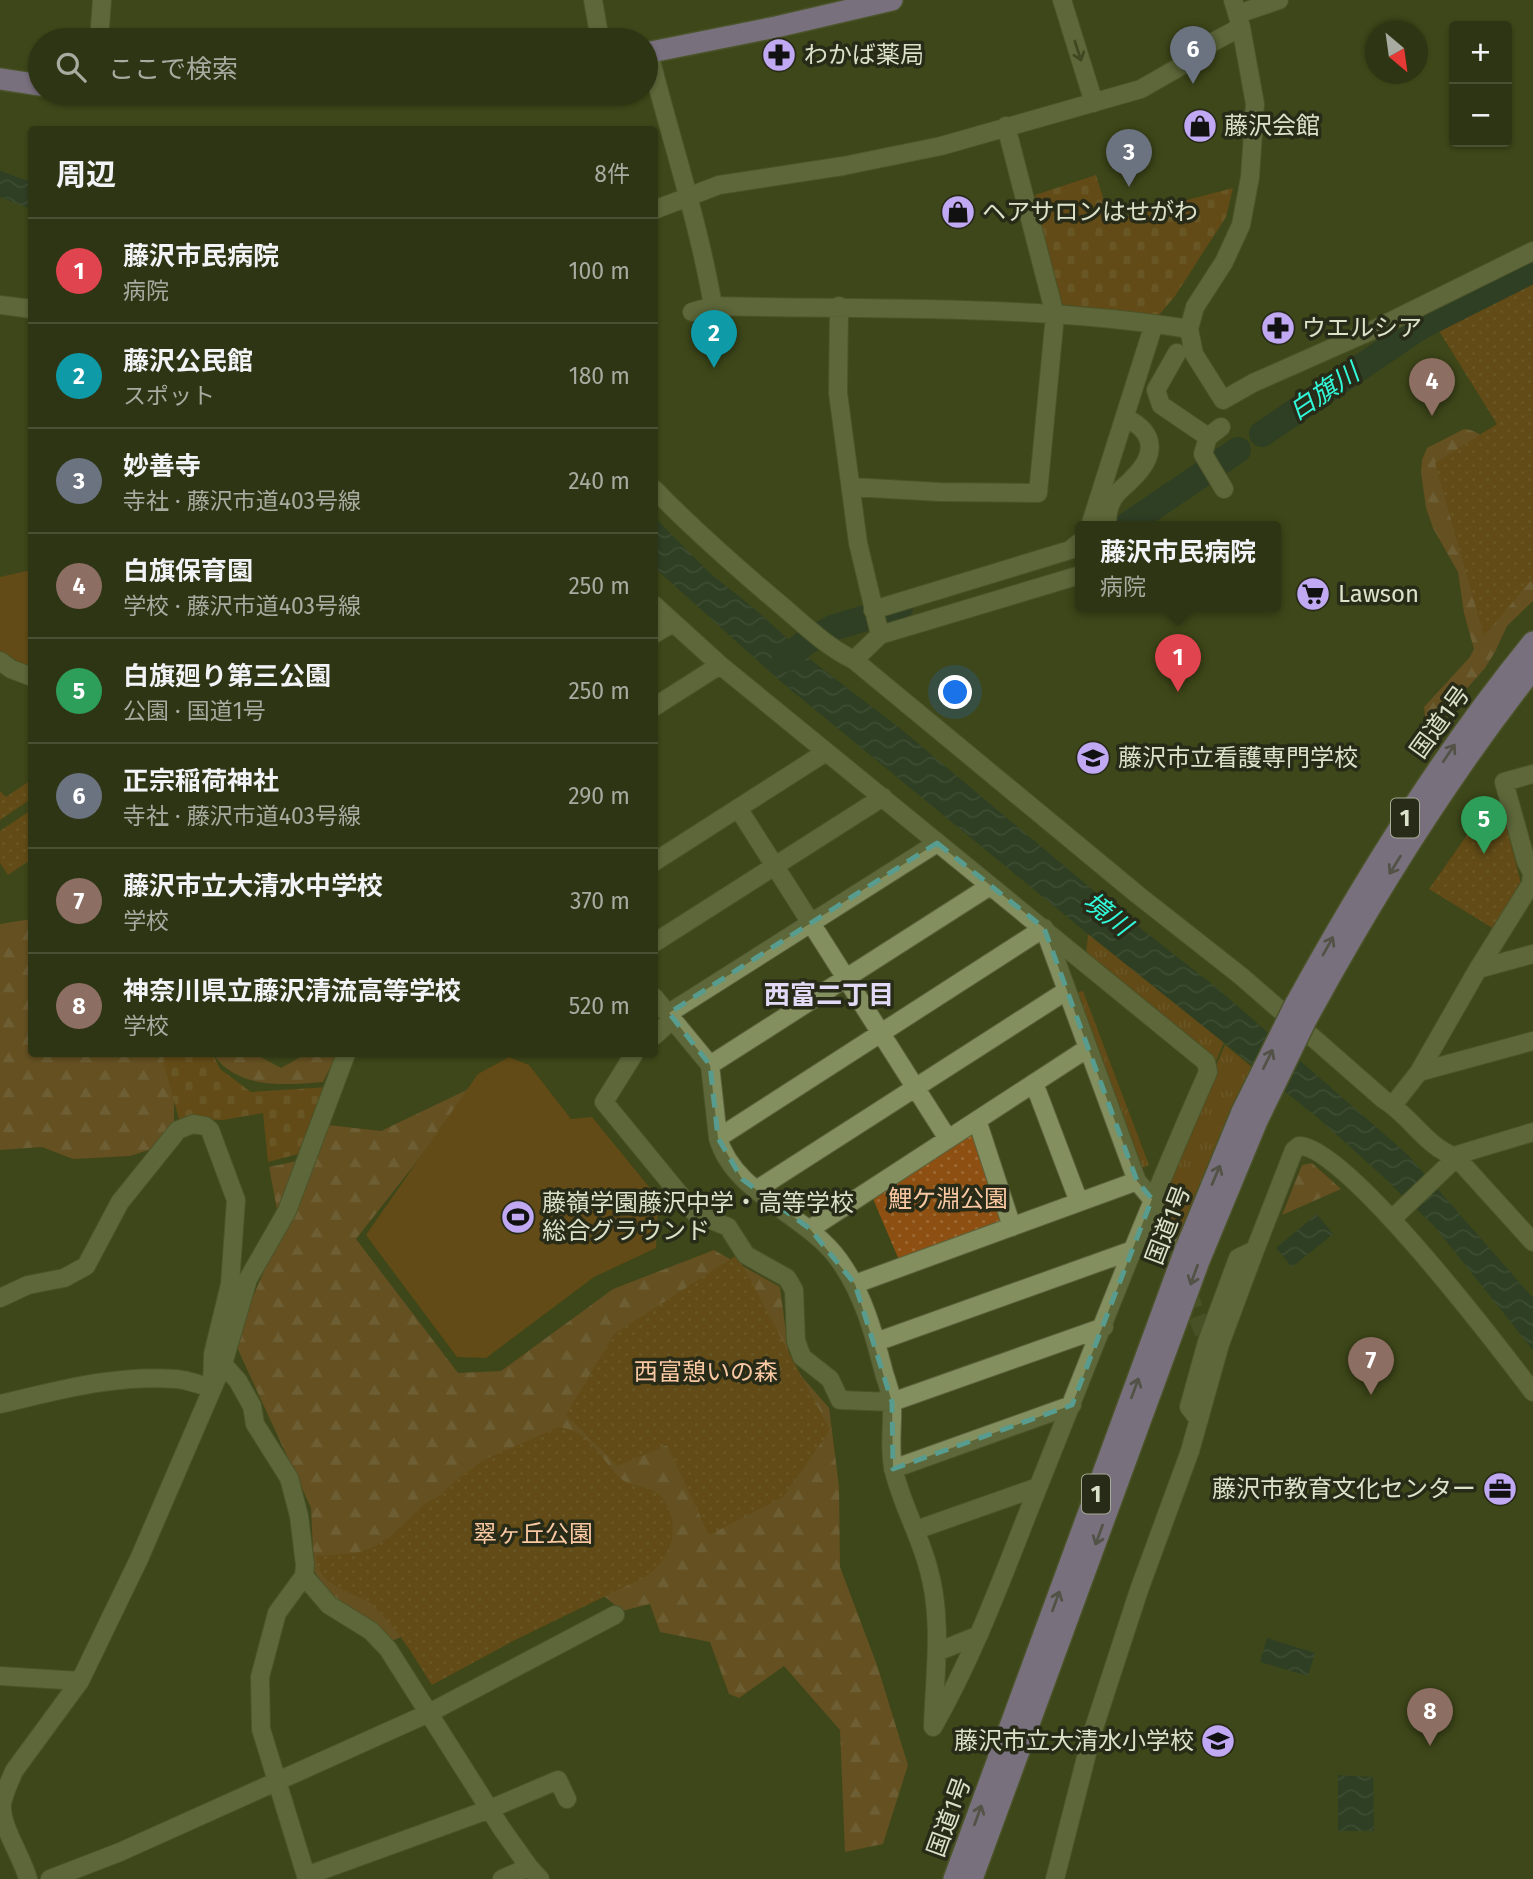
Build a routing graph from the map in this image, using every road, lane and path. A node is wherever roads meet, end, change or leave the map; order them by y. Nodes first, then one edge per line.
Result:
1 (102, 0) edge
2 (593, 0) edge
3 (1062, 0) edge
4 (1279, 0) edge
5 (883, 2) edge
6 (1237, 14) edge
7 (100, 28) edge
8 (598, 28) edge
9 (658, 51) edge
10 (0, 79) edge
11 (28, 83) edge
12 (658, 93) edge
13 (1094, 103) junction
14 (1006, 126) junction
15 (689, 196) junction
16 (658, 208) edge
17 (1533, 251) edge
18 (0, 305) edge
19 (713, 306) junction
20 (839, 306) junction
21 (28, 308) edge
22 (692, 312) dead end
23 (1055, 315) junction
24 (1154, 324) junction
25 (1189, 330) junction
26 (1177, 353) dead end
27 (1126, 418) junction
28 (1220, 483) dead end
29 (852, 487) junction
30 (658, 493) edge
31 (1102, 521) edge
32 (1102, 521) edge
33 (1075, 546) edge
34 (1075, 576) edge
35 (658, 610) edge
36 (873, 610) junction
37 (673, 623) junction
38 (658, 632) edge
39 (880, 635) junction
40 (1533, 642) edge
41 (855, 660) junction
42 (0, 661) edge
43 (720, 665) junction
44 (1533, 669) edge
45 (28, 675) edge
46 (658, 704) edge
47 (826, 752) junction
48 (1533, 774) edge
49 (883, 797) junction
50 (738, 808) junction
51 (937, 843) junction
52 (658, 859) edge
53 (775, 867) junction
54 (1532, 873) edge
55 (990, 886) junction
56 (811, 923) junction
57 (1044, 928) junction
58 (658, 940) edge
59 (1533, 954) edge
60 (1478, 969) junction
61 (846, 978) junction
62 (1066, 991) junction
63 (658, 1001) edge
64 (671, 1016) junction
65 (1298, 1018) junction
66 (658, 1031) edge
67 (881, 1034) junction
68 (1533, 1041) edge
69 (1088, 1048) junction
70 (345, 1057) edge
71 (632, 1057) edge
72 (710, 1065) junction
73 (1419, 1072) junction
74 (1034, 1083) junction
75 (915, 1087) junction
76 (1393, 1105) junction
77 (1249, 1117) junction
78 (977, 1120) junction
79 (1533, 1132) edge
80 (718, 1138) junction
81 (948, 1139) junction
82 (1450, 1162) junction
83 (1137, 1181) junction
84 (756, 1189) junction
85 (1153, 1199) junction
86 (1079, 1202) junction
87 (1396, 1216) junction
88 (1525, 1220) edge
89 (1012, 1227) junction
90 (810, 1229) junction
91 (1168, 1241) tunnel mouth
92 (1533, 1242) edge
93 (1133, 1250) junction
94 (855, 1284) junction
95 (0, 1298) edge
96 (1104, 1327) junction
97 (876, 1342) junction
98 (223, 1364) junction
99 (212, 1388) junction
100 (1533, 1392) edge
101 (892, 1402) junction
102 (0, 1404) edge
103 (1072, 1405) junction
104 (893, 1469) junction
105 (1038, 1487) junction
106 (916, 1530) junction
107 (304, 1576) junction
108 (615, 1615) dead end
109 (979, 1635) junction
110 (937, 1652) junction
111 (0, 1676) edge
112 (80, 1681) junction
113 (429, 1713) junction
114 (276, 1782) junction
115 (567, 1799) dead end
116 (491, 1809) junction
117 (534, 1873) edge
118 (306, 1878) edge
119 (28, 1879) edge
120 (50, 1879) edge
121 (502, 1879) edge
122 (954, 1879) edge
123 (972, 1879) edge
124 (1055, 1879) edge

1 - 7 street
2 - 8 street
3 -> 13 street
4 - 6 street
5 - 9 highway
6 - 13 street
6 - 25 street
10 - 11 highway
12 - 15 street
13 - 14 street
14 - 15 street
14 - 23 street
15 - 16 street
15 - 19 street
17 - 25 street
18 - 21 street
19 - 20 street
19 - 22 street
20 - 23 street
20 - 29 street
23 - 24 street
23 - 29 street
24 - 25 street
24 - 27 street
26 - 28 street
27 - 31 street
27 - 32 street
29 - 36 street
30 - 41 street
33 - 36 street
34 - 39 street
35 - 37 street
36 - 39 street
37 - 38 street
37 - 43 street
39 - 41 street
65 -> 40 highway, 国道1号 / 1
41 - 65 street
42 - 45 street
43 - 46 street
43 - 47 street
44 -> 65 highway, 国道1号 / 1
47 - 49 street
47 - 50 street
48 - 54 street
49 - 51 street
49 - 53 street
50 - 52 street
50 - 53 street
51 - 55 street
51 - 56 street
53 - 56 street
53 - 58 street
54 - 60 street
55 - 57 street
55 - 61 street
56 - 61 street
56 - 64 street
57 - 62 street
57 - 67 street
57 - 85 street
59 - 60 street
60 - 73 street
61 - 67 street
61 - 72 street
62 - 69 street
62 - 75 street
63 - 64 street
64 - 66 street
64 - 72 street
65 - 76 street
65 - 77 highway, 国道1号 / 1, bridge
67 - 75 street
67 - 80 street
68 - 73 street
69 - 74 street
69 - 83 street
70 - 98 street
71 - 101 street
72 - 80 street
73 - 76 street
74 - 78 street
74 - 86 street
75 - 81 street
75 - 84 street
76 - 82 street
122 -> 77 highway, 国道1号 / 1
77 -> 123 highway, 国道1号 / 1
78 - 81 street
78 - 89 street
79 - 82 street
80 - 84 street
81 - 90 street
82 - 87 street
82 - 88 street
83 - 85 street
83 - 86 street
84 - 90 street
85 - 91 street
85 - 93 street
86 - 89 street
87 - 100 street
87 - 124 street
88 - 92 street
89 - 94 street
90 - 94 street
93 - 96 street
93 - 97 street
94 - 97 street
95 - 99 street
96 - 101 street
96 - 103 street
97 - 101 street
98 - 99 street
98 - 107 street
99 - 102 street
99 - 112 street
101 - 104 street
103 - 104 street
103 - 105 street
104 - 106 street
105 - 106 street
105 - 109 street
106 - 110 street
107 - 113 street
107 - 114 street
108 - 113 street
109 - 110 street
109 - 110 street
111 - 112 street
112 - 119 street
113 - 114 street
113 - 116 street
114 - 118 street
114 - 120 street
115 - 116 street
116 - 117 street
116 - 118 street
117 - 121 street

